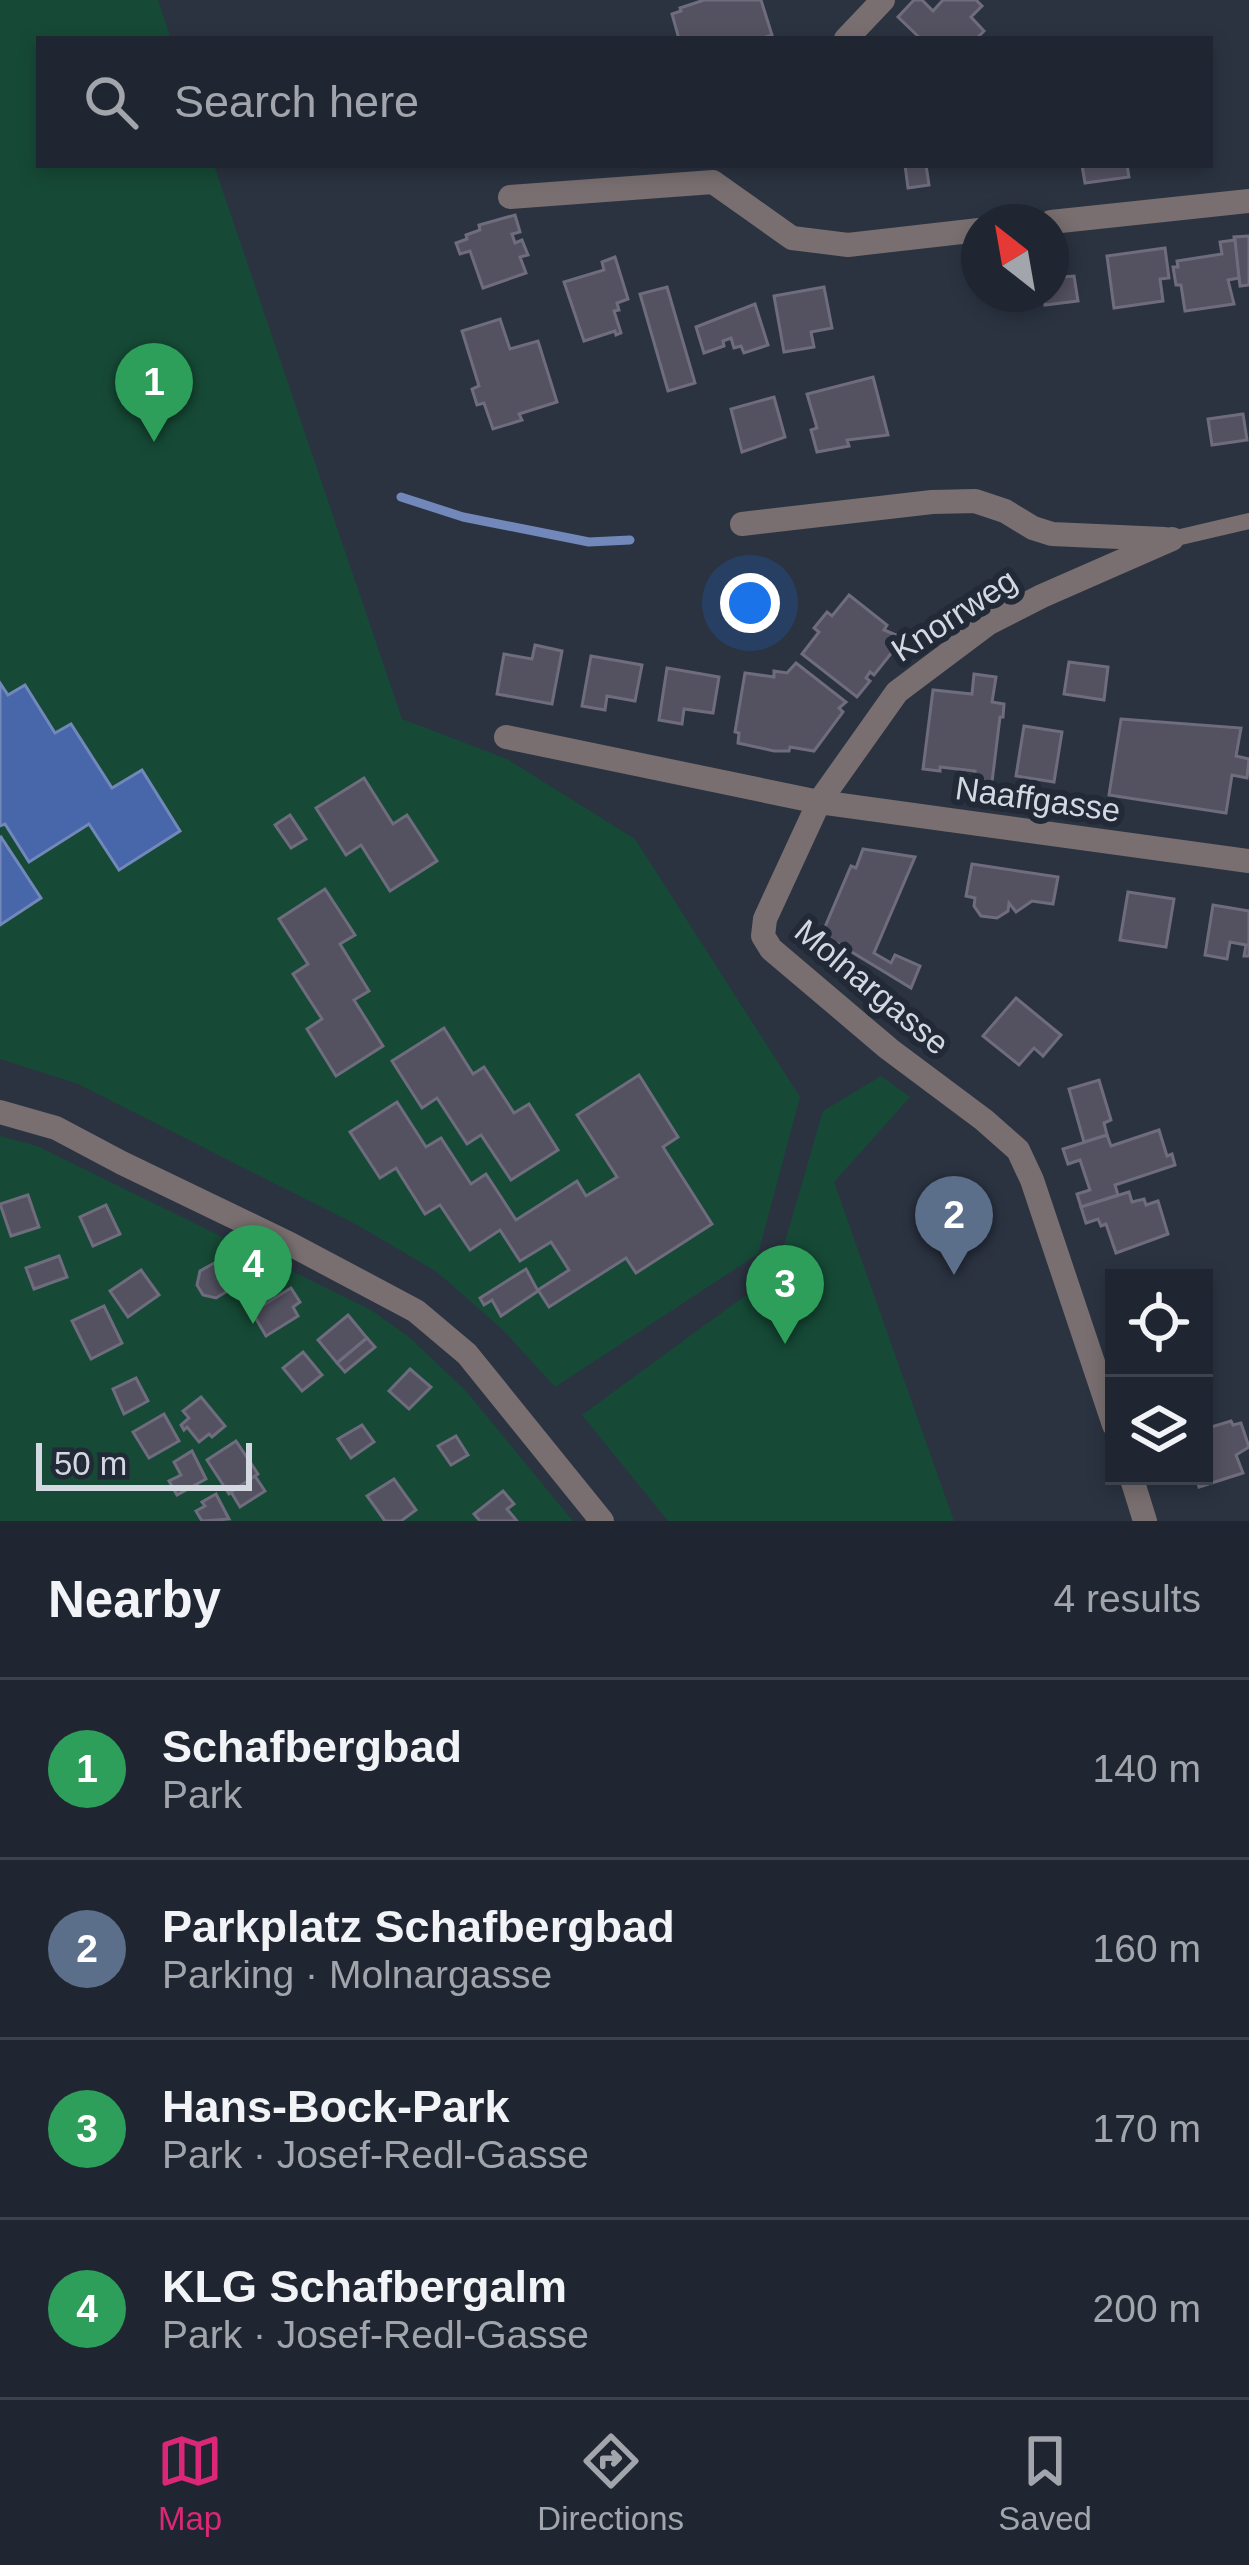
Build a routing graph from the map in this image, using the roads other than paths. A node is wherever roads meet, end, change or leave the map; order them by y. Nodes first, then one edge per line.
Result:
1 (883, 0) edge
2 (849, 36) edge
3 (721, 173) edge
4 (510, 197) dead end
5 (1249, 200) edge
6 (1069, 221) edge
7 (961, 232) edge
8 (1249, 521) edge
9 (742, 524) dead end
10 (1172, 539) junction
11 (506, 736) dead end
12 (819, 802) junction
13 (1249, 861) edge
14 (0, 1112) edge
15 (1105, 1398) edge
16 (1134, 1485) edge
17 (602, 1521) edge
18 (1145, 1521) edge

1 - 2 street
3 - 4 street
3 - 7 street
5 - 6 street
8 - 10 lane
9 - 10 street
10 - 12 street, Knorrweg
11 - 12 street
12 - 13 street, Naaffgasse
12 - 15 street, Molnargasse
14 - 17 street
16 - 18 street

